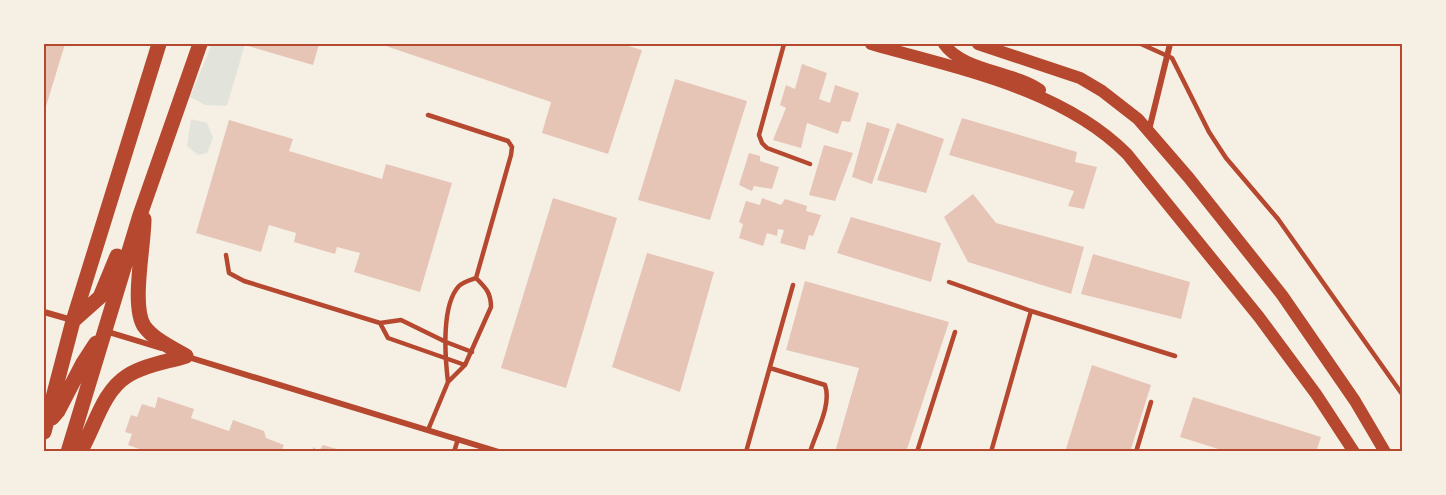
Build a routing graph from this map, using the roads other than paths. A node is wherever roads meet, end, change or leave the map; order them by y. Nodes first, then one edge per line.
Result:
1 (159, 44) edge
2 (200, 44) edge
3 (784, 44) edge
4 (871, 44) edge
5 (944, 44) edge
6 (978, 44) edge
7 (997, 44) edge
8 (1141, 44) edge
9 (1170, 44) edge
10 (1009, 54) junction
11 (1168, 54) junction
12 (1049, 100) junction
13 (428, 115) dead end
14 (1149, 131) junction
15 (810, 164) dead end
16 (142, 209) junction
17 (226, 255) dead end
18 (476, 278) junction
19 (949, 282) dead end
20 (793, 285) dead end
21 (1031, 311) junction
22 (44, 312) edge
23 (73, 321) junction
24 (380, 323) junction
25 (104, 331) junction
26 (955, 332) dead end
27 (446, 342) junction
28 (472, 352) junction
29 (186, 356) junction
30 (1176, 356) dead end
31 (446, 357) junction
32 (465, 365) junction
33 (770, 368) junction
34 (448, 382) junction
35 (1402, 394) edge
36 (1151, 402) dead end
37 (45, 428) edge
38 (428, 430) junction
39 (458, 439) junction
40 (747, 450) edge
41 (68, 452) edge
42 (80, 452) edge
43 (454, 452) edge
44 (499, 452) edge
45 (756, 452) edge
46 (810, 452) edge
47 (917, 452) edge
48 (991, 452) edge
49 (1136, 452) edge
50 (1354, 452) edge
51 (1384, 452) edge

1 - 23 main road
2 - 16 main road
3 - 15 lane
4 - 12 main road
5 - 12 main road
6 - 10 main road
7 - 10 main road
8 - 11 lane
9 - 11 street
10 - 14 main road
11 - 14 street
11 - 35 lane
12 - 50 main road
13 - 18 lane
14 - 51 main road
16 - 23 main road
16 - 25 main road
16 - 29 main road
17 - 24 lane
18 - 27 lane
18 - 28 lane
19 - 21 lane
20 - 33 lane
21 - 30 lane
21 - 48 lane
22 - 23 street
23 - 37 main road
24 - 27 lane
24 - 31 lane
25 - 29 street
25 - 37 main road
25 - 41 main road
26 - 47 lane
27 - 28 lane
27 - 31 lane
28 - 32 lane
29 - 38 street
29 - 42 main road
31 - 32 lane
31 - 34 lane
32 - 34 lane
33 - 40 lane
33 - 46 lane
34 - 38 lane
36 - 49 lane
38 - 39 street
39 - 43 lane
39 - 44 street
40 - 45 lane

